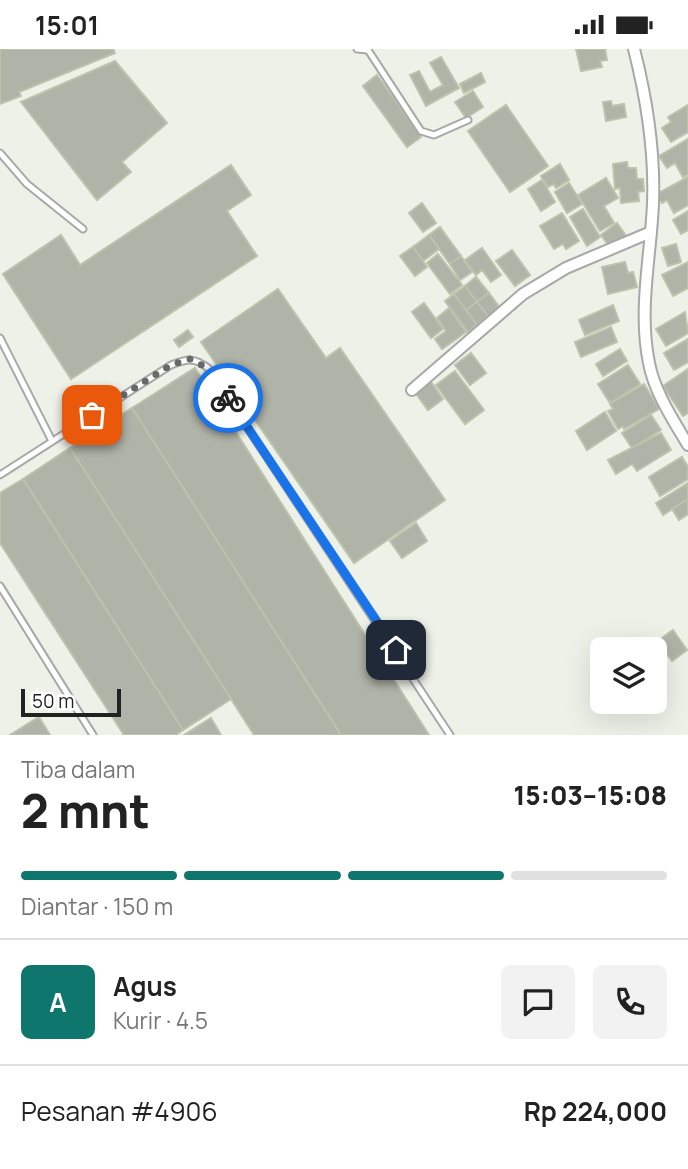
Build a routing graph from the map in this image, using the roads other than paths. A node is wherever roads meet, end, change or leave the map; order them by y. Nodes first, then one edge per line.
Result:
1 (357, 49) edge
2 (634, 49) edge
3 (369, 50) edge
4 (468, 120) dead end
5 (0, 153) edge
6 (83, 229) dead end
7 (652, 232) junction
8 (0, 338) edge
9 (412, 390) dead end
10 (688, 417) edge
11 (678, 424) junction
12 (52, 441) junction
13 (688, 445) edge
14 (0, 475) edge
15 (0, 586) edge
16 (93, 735) edge
17 (450, 735) edge

1 - 3 lane
2 - 7 street
3 - 4 lane
5 - 6 lane
7 - 9 street
7 - 11 street
8 - 12 lane
10 - 11 street
11 - 13 street
12 - 14 lane
12 - 17 lane
15 - 16 lane

